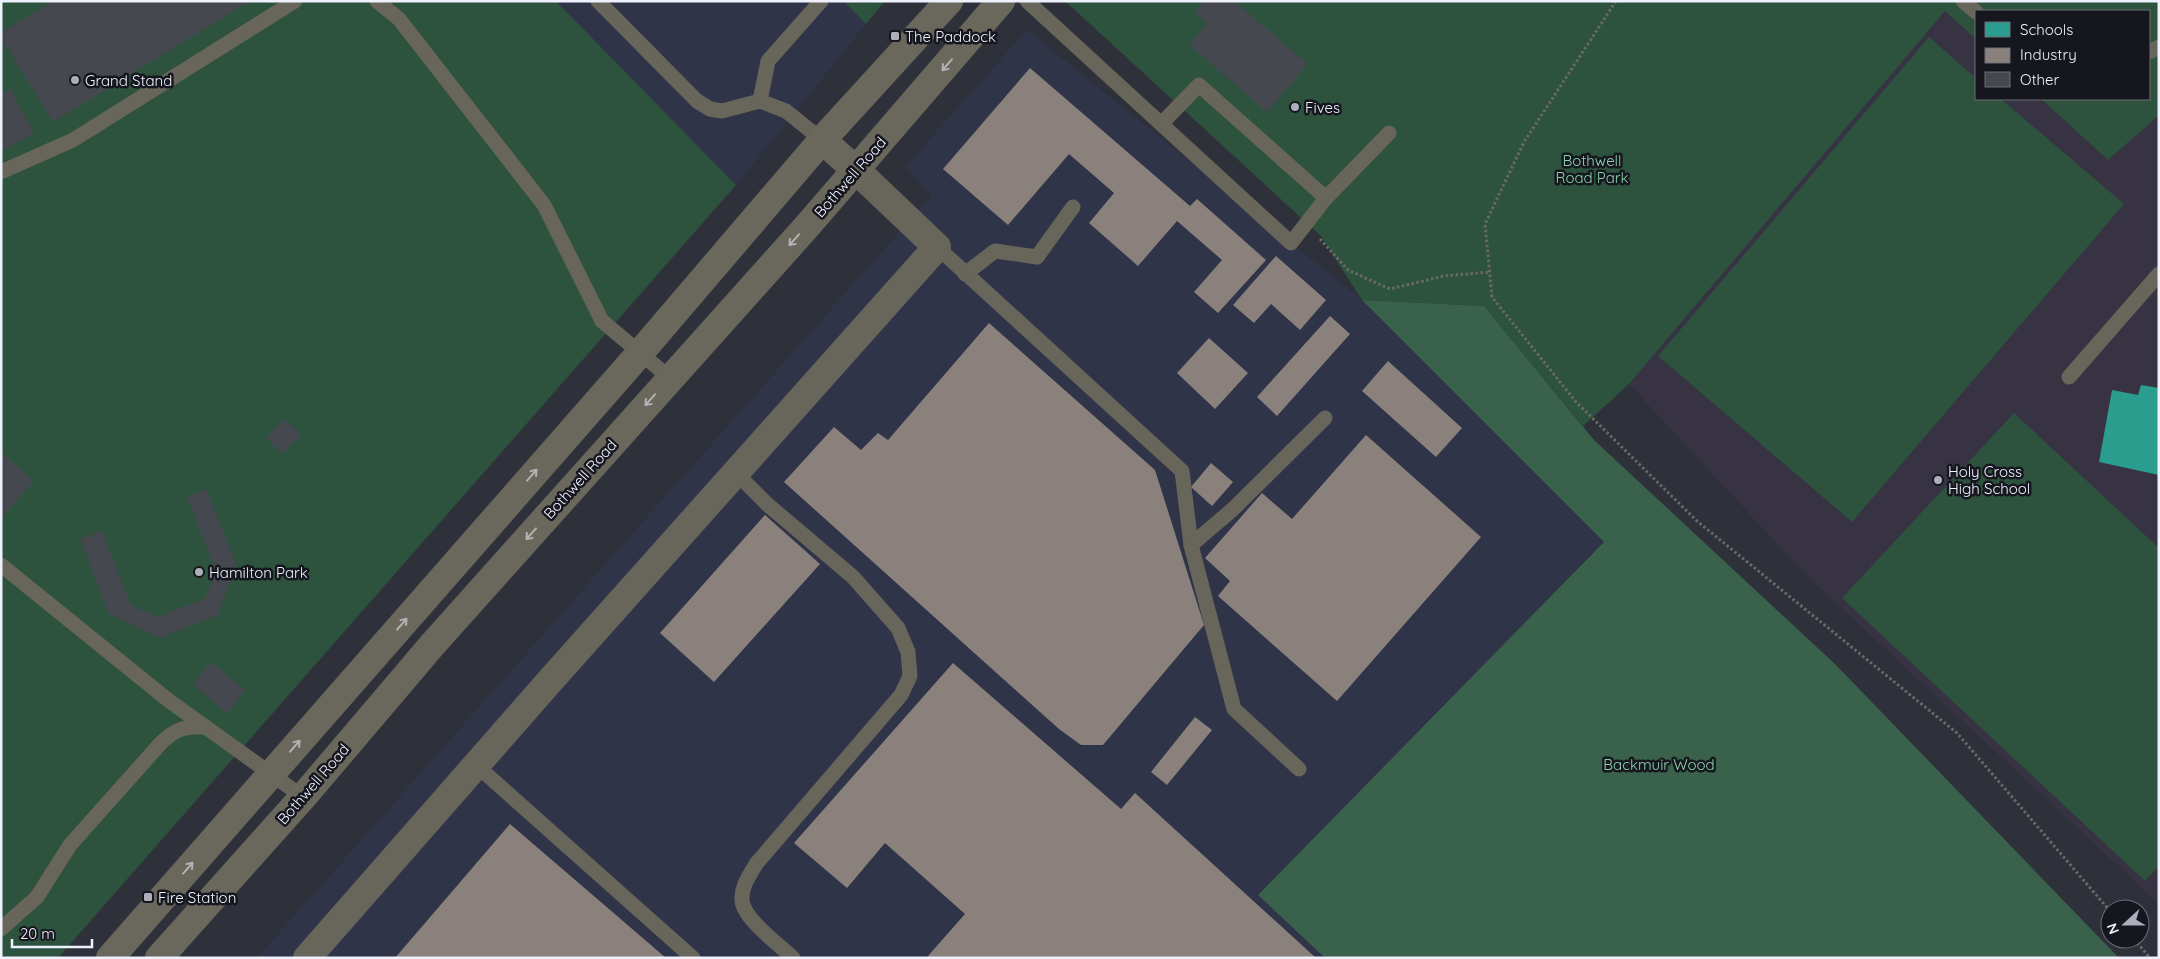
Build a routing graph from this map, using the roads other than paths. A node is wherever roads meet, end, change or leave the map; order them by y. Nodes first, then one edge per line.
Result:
1 (295, 1) edge
2 (377, 1) edge
3 (598, 1) edge
4 (821, 1) edge
5 (949, 1) edge
6 (1001, 1) edge
7 (1027, 1) edge
8 (1963, 1) edge
9 (1975, 11) edge
10 (760, 101) junction
11 (1161, 124) junction
12 (1389, 133) dead end
13 (822, 140) junction
14 (856, 170) junction
15 (1, 172) edge
16 (1326, 198) junction
17 (1074, 206) dead end
18 (937, 247) junction
19 (965, 274) junction
20 (2159, 274) edge
21 (640, 352) junction
22 (2069, 377) dead end
23 (670, 378) junction
24 (1325, 418) dead end
25 (736, 473) junction
26 (1191, 545) junction
27 (1, 565) edge
28 (206, 727) junction
29 (476, 765) junction
30 (1299, 769) dead end
31 (271, 773) junction
32 (303, 797) junction
33 (1, 929) edge
34 (110, 958) edge
35 (159, 958) edge
36 (307, 958) edge
37 (693, 958) edge
38 (794, 958) edge

1 - 15 lane
2 - 21 lane
3 - 10 lane
4 - 10 lane
5 - 13 main road
6 -> 14 main road, Bothwell Road
7 - 11 lane
8 - 9 lane
10 - 13 lane
11 - 16 lane
11 - 16 lane
12 - 16 lane
13 - 14 main road
13 - 21 main road
14 - 18 street
14 -> 23 main road, Bothwell Road
17 - 19 lane
18 - 19 lane
18 - 25 street
19 - 26 lane
20 - 22 lane
21 - 23 lane
31 -> 21 main road
23 -> 32 main road, Bothwell Road
24 - 26 lane
25 - 29 street
25 - 38 lane
26 - 30 lane
27 - 28 lane
28 - 31 lane
28 - 33 lane
29 - 36 street
29 - 37 lane
31 - 32 lane
34 -> 31 main road
32 - 35 main road, Bothwell Road

